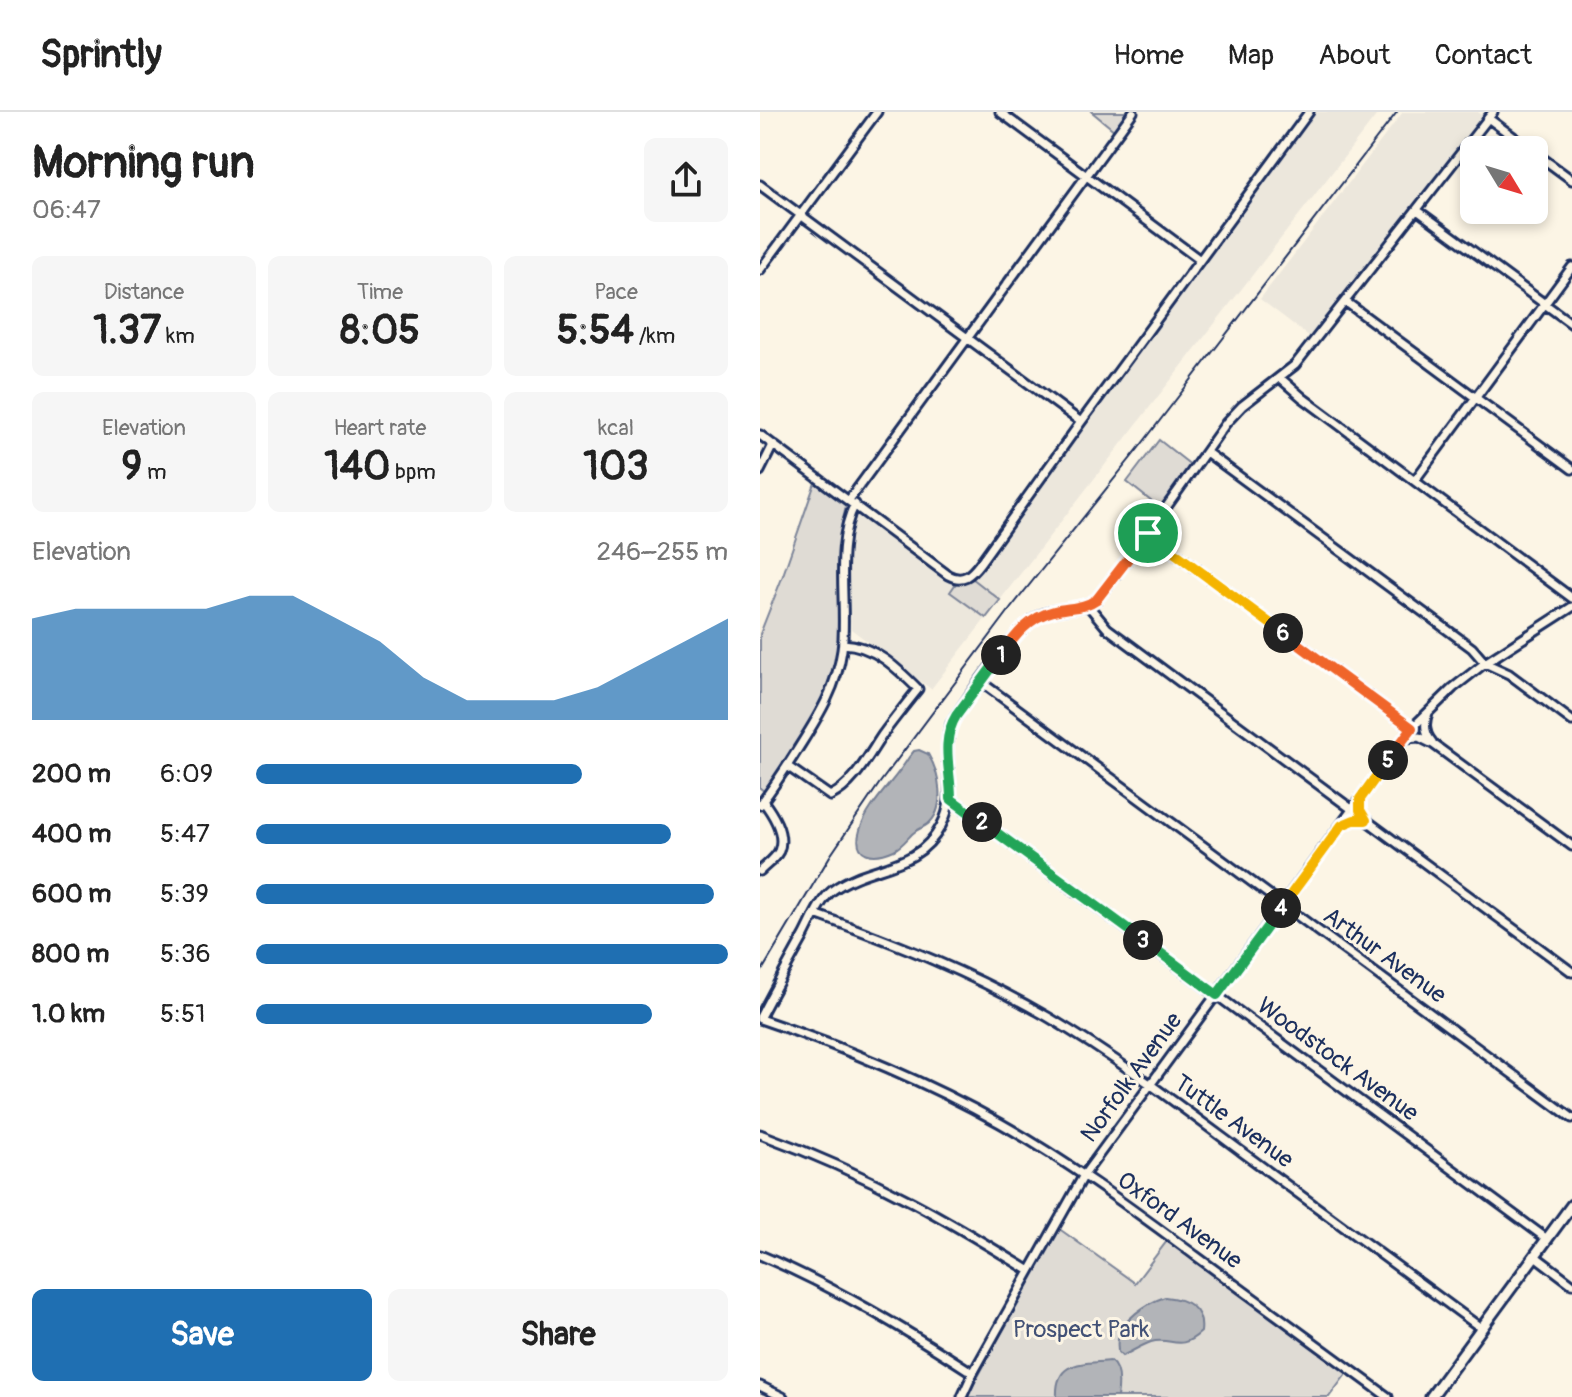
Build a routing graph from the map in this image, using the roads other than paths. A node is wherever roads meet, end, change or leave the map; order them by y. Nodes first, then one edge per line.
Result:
1 (877, 112) edge
2 (1000, 112) edge
3 (1133, 112) edge
4 (1309, 112) edge
5 (1490, 115) edge
6 (1514, 136) edge
7 (1548, 163) edge
8 (1086, 176) junction
9 (1572, 180) edge
10 (760, 185) edge
11 (1417, 210) junction
12 (801, 215) junction
13 (1200, 260) junction
14 (1572, 267) edge
15 (760, 270) edge
16 (1346, 302) junction
17 (1545, 304) junction
18 (1572, 324) edge
19 (967, 338) junction
20 (1280, 378) junction
21 (1476, 398) junction
22 (1081, 422) junction
23 (760, 435) edge
24 (773, 445) junction
25 (1206, 452) junction
26 (1572, 469) edge
27 (760, 471) edge
28 (1415, 480) junction
29 (852, 502) junction
30 (1148, 533) junction
31 (1572, 598) edge
32 (1088, 605) junction
33 (1571, 608) edge
34 (843, 644) junction
35 (1511, 646) junction
36 (1485, 663) junction
37 (1509, 674) junction
38 (981, 682) junction
39 (1429, 711) junction
40 (1572, 721) edge
41 (1412, 728) junction
42 (1405, 738) junction
43 (1433, 744) junction
44 (787, 766) junction
45 (951, 799) junction
46 (1360, 799) junction
47 (761, 803) edge
48 (1353, 810) junction
49 (1366, 820) junction
50 (1342, 825) junction
51 (1572, 846) edge
52 (760, 871) edge
53 (1283, 905) junction
54 (815, 914) junction
55 (1572, 972) edge
56 (1217, 995) junction
57 (760, 1018) edge
58 (1151, 1084) junction
59 (1572, 1118) edge
60 (760, 1134) edge
61 (1084, 1175) junction
62 (1572, 1205) edge
63 (1547, 1239) junction
64 (760, 1255) edge
65 (1535, 1256) junction
66 (1030, 1271) junction
67 (1572, 1284) edge
68 (1481, 1328) junction
69 (973, 1373) junction
70 (760, 1386) edge
71 (783, 1397) edge
72 (962, 1397) edge
73 (1388, 1397) edge
74 (1431, 1397) edge

1 - 12 street
2 - 8 street
3 - 8 street
4 - 13 street
5 - 6 street
5 - 11 street
7 - 9 street
8 - 13 street
8 - 19 street
10 - 12 street
11 - 16 street
11 - 17 street
12 - 15 street
12 - 19 street
13 - 22 street
14 - 17 street
16 - 20 street
16 - 21 street
17 - 18 street
17 - 21 street
19 - 22 street
19 - 29 street
20 - 25 street
20 - 28 street
21 - 26 street
21 - 28 street
22 - 29 street
23 - 24 street
24 - 27 street
24 - 29 street
25 - 30 street
25 - 36 street
28 - 31 street
29 - 34 street
30 - 32 street
30 - 41 street
32 - 38 street
32 - 48 street
33 - 35 street, Norfolk Avenue
34 - 44 street
34 - 44 street
35 - 36 street, Norfolk Avenue
35 - 37 street
36 - 37 street
36 - 39 street, Norfolk Avenue
37 - 40 street
38 - 45 street
38 - 53 street, Arthur Avenue
39 - 41 street, Norfolk Avenue
39 - 43 street
41 - 42 street, Norfolk Avenue
42 - 43 street
42 - 46 street, Norfolk Avenue
43 - 51 street
44 - 47 street
45 - 54 street
45 - 56 street, Woodstock Avenue
46 - 48 street, Norfolk Avenue
46 - 49 street
47 - 52 street
48 - 50 street, Norfolk Avenue
49 - 50 street
49 - 55 street
50 - 53 street, Norfolk Avenue
53 - 56 street, Norfolk Avenue
53 - 59 street, Arthur Avenue
54 - 57 street
54 - 58 street, Tuttle Avenue
56 - 58 street, Norfolk Avenue
56 - 63 street, Woodstock Avenue
57 - 61 street, Oxford Avenue
58 - 61 street, Norfolk Avenue
58 - 68 street, Tuttle Avenue
60 - 66 street
61 - 66 street, Norfolk Avenue
61 - 73 street, Oxford Avenue
62 - 63 main road
63 - 65 main road
64 - 69 street
65 - 67 street
65 - 68 main road
66 - 69 street, Norfolk Avenue
68 - 74 main road
69 - 72 street, Norfolk Avenue
70 - 71 street

